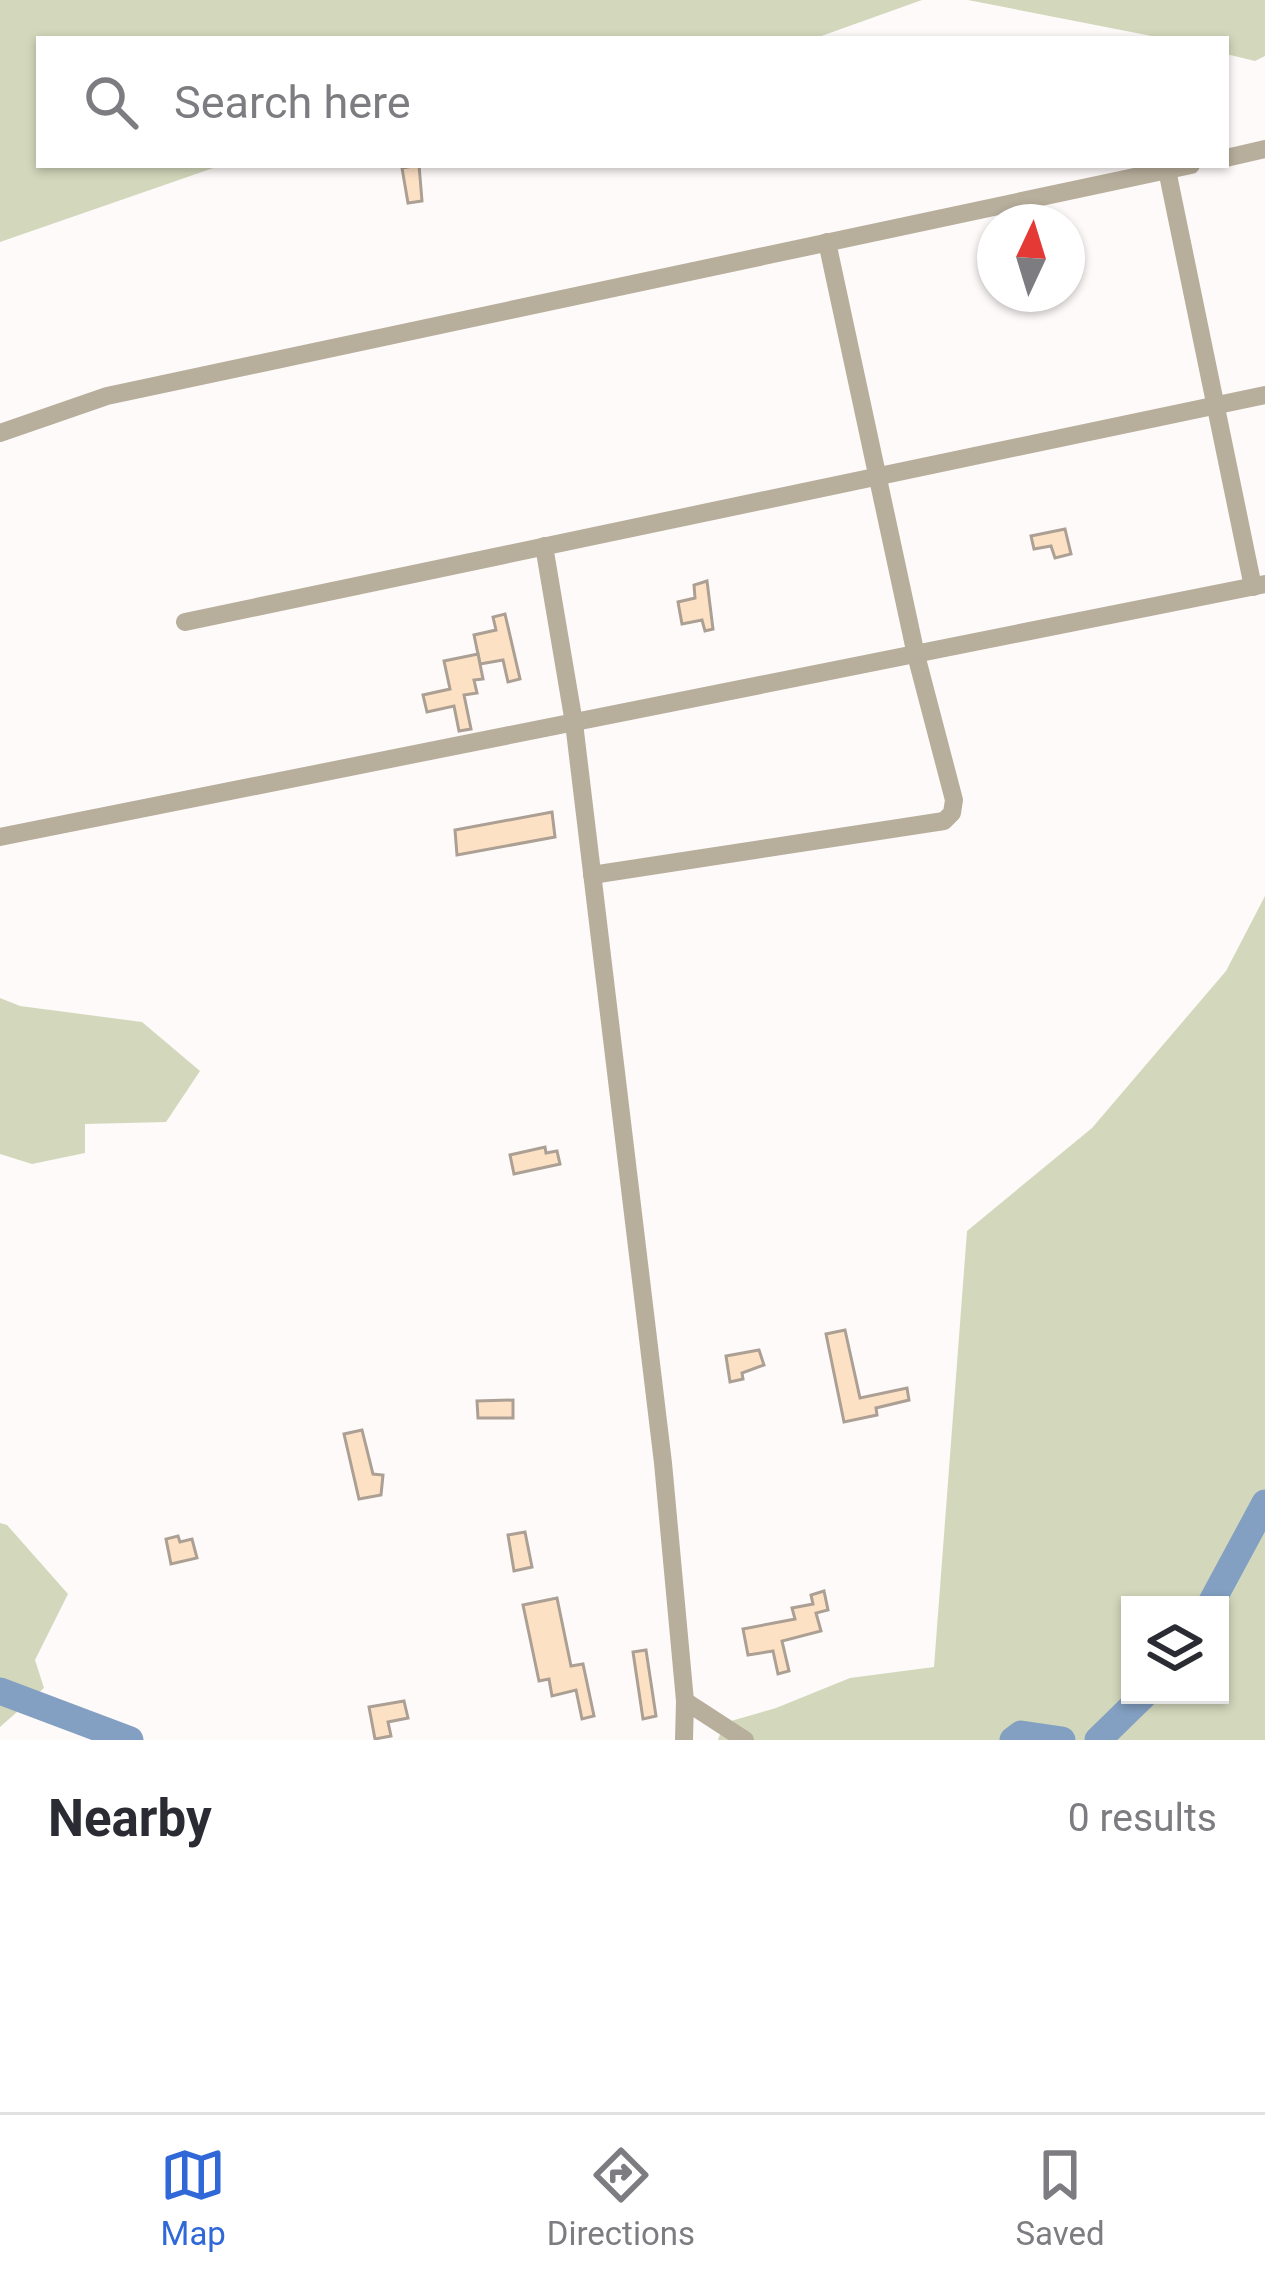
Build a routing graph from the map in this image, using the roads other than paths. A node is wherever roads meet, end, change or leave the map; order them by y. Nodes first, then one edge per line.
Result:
1 (1265, 149) edge
2 (1229, 157) edge
3 (1177, 168) edge
4 (1167, 170) junction
5 (827, 242) junction
6 (1265, 394) edge
7 (1215, 405) junction
8 (0, 433) edge
9 (878, 476) junction
10 (544, 546) junction
11 (1259, 585) edge
12 (185, 622) dead end
13 (916, 655) junction
14 (574, 723) junction
15 (0, 837) edge
16 (592, 875) junction
17 (685, 1701) junction
18 (684, 1740) edge
19 (746, 1740) edge

1 - 2 street
3 - 4 street
4 - 5 street
4 - 7 street
5 - 8 street
5 - 9 street
6 - 7 street
7 - 9 street
7 - 11 street
9 - 10 street
9 - 13 street
10 - 12 street
10 - 14 street
11 - 13 street
13 - 14 street
13 - 16 street
14 - 15 street
14 - 16 street
16 - 17 street
17 - 18 street
17 - 19 street

